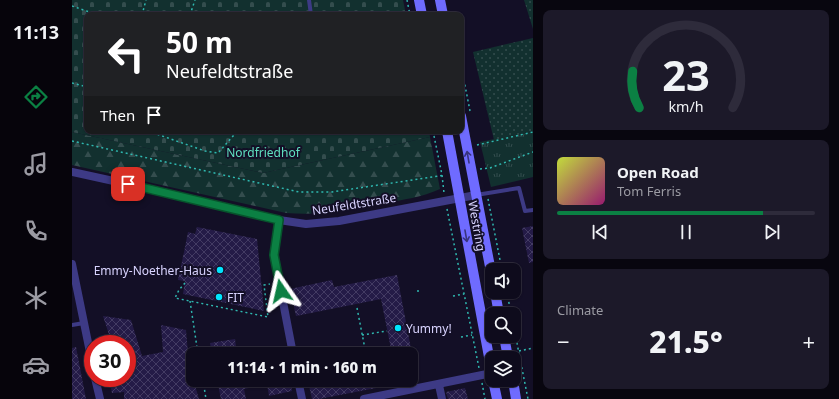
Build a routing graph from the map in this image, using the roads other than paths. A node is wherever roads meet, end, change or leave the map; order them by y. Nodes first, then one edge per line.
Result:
1 (310, 0) edge
2 (419, 0) edge
3 (440, 0) edge
4 (311, 12) edge
5 (421, 12) edge
6 (442, 12) edge
7 (464, 132) edge
8 (448, 134) edge
9 (72, 172) edge
10 (476, 195) junction
11 (459, 198) junction
12 (533, 210) edge
13 (279, 220) junction
14 (489, 263) edge
15 (72, 264) edge
16 (84, 323) junction
17 (72, 325) edge
18 (86, 335) edge
19 (292, 347) edge
20 (488, 351) edge
21 (485, 375) edge
22 (439, 385) junction
23 (97, 387) edge
24 (299, 387) edge
25 (494, 387) edge
26 (514, 387) edge
27 (100, 399) edge
28 (302, 399) edge
29 (364, 399) edge
30 (442, 399) edge
31 (497, 399) edge
32 (516, 399) edge

1 - 4 lane
2 - 5 main road
3 - 6 main road
10 -> 7 main road, Westring
8 - 11 main road, Westring
9 - 13 street, Neufeldtstraße
10 - 11 street, Neufeldtstraße
10 - 12 lane
10 - 14 main road, Westring
11 - 13 street, Neufeldtstraße
11 -> 20 main road, Westring
13 - 19 street
15 - 16 street
16 - 17 lane
16 - 18 street
21 - 22 street
22 - 29 street
22 - 30 street
23 - 27 street
24 - 28 street
25 - 31 main road
26 - 32 main road

